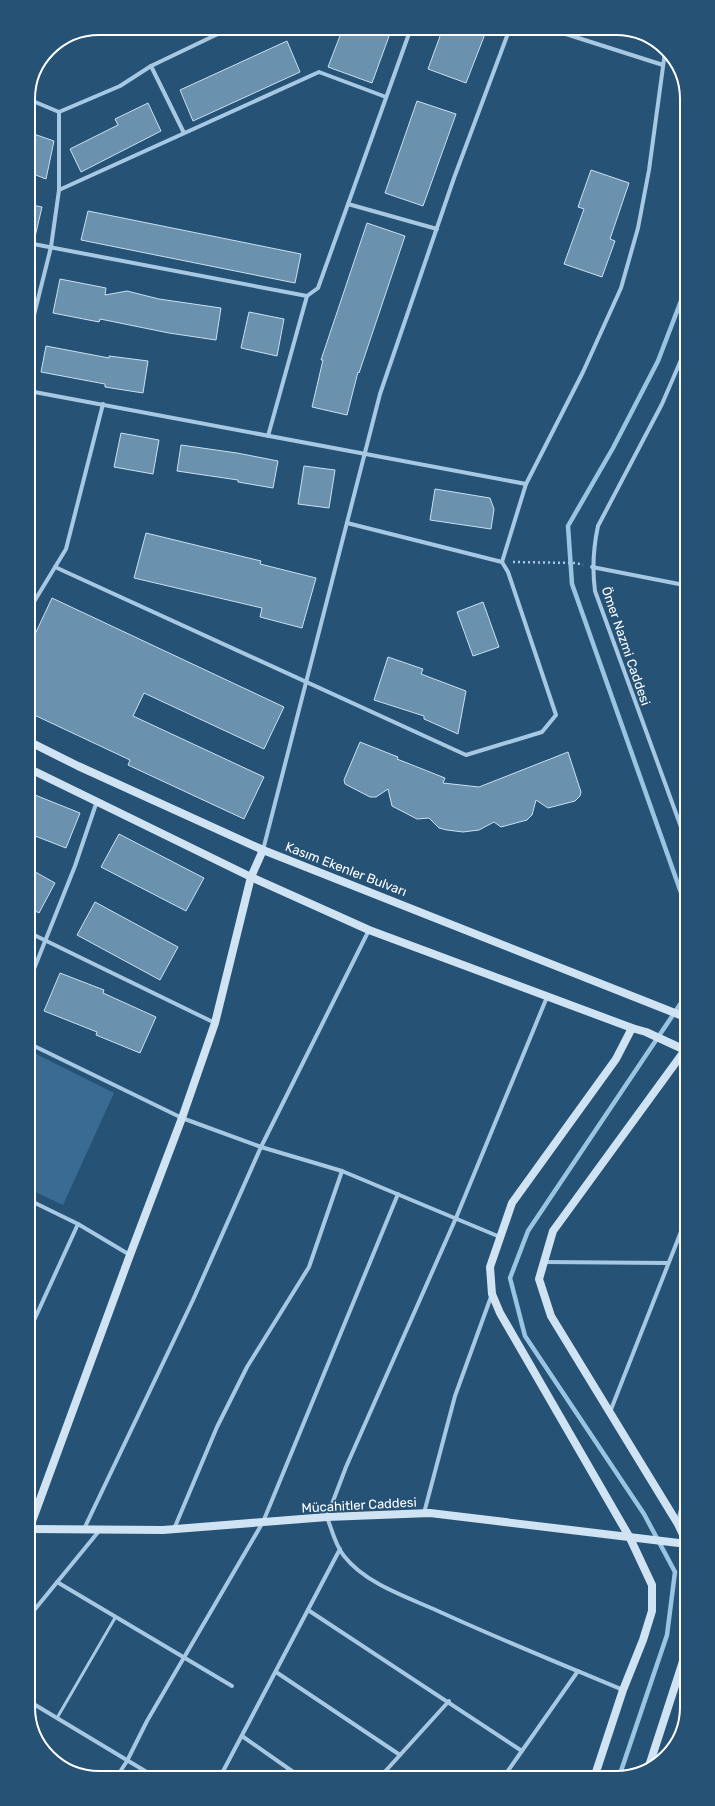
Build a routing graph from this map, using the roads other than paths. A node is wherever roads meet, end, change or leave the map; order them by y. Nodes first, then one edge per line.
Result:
1 (216, 35) edge
2 (408, 35) edge
3 (507, 35) edge
4 (569, 35) edge
5 (665, 58) edge
6 (663, 65) junction
7 (152, 66) junction
8 (386, 97) junction
9 (35, 102) edge
10 (59, 112) junction
11 (184, 133) junction
12 (59, 190) junction
13 (348, 204) junction
14 (437, 229) junction
15 (35, 244) edge
16 (51, 247) junction
17 (307, 296) junction
18 (35, 311) edge
19 (680, 364) edge
20 (35, 392) edge
21 (103, 404) junction
22 (268, 436) junction
23 (365, 454) junction
24 (526, 484) junction
25 (347, 523) junction
26 (502, 562) junction
27 (55, 567) junction
28 (592, 568) junction
29 (680, 584) edge
30 (35, 600) edge
31 (306, 681) junction
32 (35, 744) edge
33 (35, 772) edge
34 (97, 801) junction
35 (680, 824) edge
36 (264, 850) junction
37 (251, 877) junction
38 (368, 930) junction
39 (35, 936) edge
40 (45, 941) junction
41 (35, 966) edge
42 (547, 997) junction
43 (680, 1015) edge
44 (215, 1023) junction
45 (632, 1028) junction
46 (35, 1046) edge
47 (680, 1047) edge
48 (680, 1057) edge
49 (182, 1118) junction
50 (261, 1147) junction
51 (342, 1171) junction
52 (398, 1194) junction
53 (35, 1203) edge
54 (456, 1218) junction
55 (78, 1224) junction
56 (680, 1234) edge
57 (500, 1237) junction
58 (130, 1255) junction
59 (544, 1262) junction
60 (668, 1264) junction
61 (492, 1294) junction
62 (35, 1318) edge
63 (610, 1413) junction
64 (35, 1513) edge
65 (424, 1513) junction
66 (680, 1515) edge
67 (327, 1517) junction
68 (263, 1522) junction
69 (678, 1524) junction
70 (35, 1528) edge
71 (680, 1528) edge
72 (84, 1529) junction
73 (100, 1530) junction
74 (174, 1530) junction
75 (630, 1538) junction
76 (680, 1542) edge
77 (340, 1549) junction
78 (57, 1582) junction
79 (35, 1610) edge
80 (308, 1610) junction
81 (115, 1618) junction
82 (183, 1658) junction
83 (578, 1671) junction
84 (680, 1671) edge
85 (276, 1672) junction
86 (232, 1686) dead end
87 (623, 1690) junction
88 (449, 1701) junction
89 (35, 1705) edge
90 (57, 1718) junction
91 (242, 1736) junction
92 (522, 1751) junction
93 (400, 1755) junction
94 (651, 1760) edge
95 (127, 1761) junction
96 (121, 1771) edge
97 (144, 1771) edge
98 (223, 1771) edge
99 (292, 1771) edge
100 (386, 1771) edge
101 (508, 1771) edge
102 (596, 1771) edge

1 - 7 street
2 - 8 street
3 - 14 street
4 - 6 street
5 - 6 street
6 - 24 street
7 - 10 street
7 - 11 street
8 - 11 street
8 - 13 street
9 - 10 street
10 - 12 street
11 - 12 street
12 - 16 street
13 - 14 street
13 - 17 street
14 - 23 street
15 - 16 street
16 - 17 street
16 - 18 street
17 - 22 street
19 - 28 street, Ömer Nazmi Caddesi
20 - 21 street
21 - 22 street
21 - 27 street
22 - 23 street
23 - 24 street
23 - 25 street
24 - 26 street
25 - 26 street
25 - 31 street
26 - 31 street
27 - 30 street
27 - 31 street
28 - 29 street
28 - 35 street, Ömer Nazmi Caddesi
31 - 36 street
32 - 36 street, Kasım Ekenler Bulvarı
33 - 34 street
34 - 37 street
34 - 40 street
36 - 37 street
36 - 43 street, Kasım Ekenler Bulvarı
37 - 38 street
37 - 44 street
38 - 42 street
38 - 50 street
39 - 40 street
40 - 41 street
40 - 44 street
42 - 45 street
42 - 54 street
44 - 49 street
45 - 47 street
45 - 57 street
46 - 49 street
48 - 59 street
49 - 50 street
49 - 58 street
50 - 51 street
50 - 72 street
51 - 52 street
51 - 74 street
52 - 54 street
52 - 68 street
53 - 55 street
54 - 57 street
54 - 67 street
55 - 58 street
55 - 62 street
56 - 60 street
57 - 61 street
58 - 64 street
59 - 60 street
59 - 63 street
60 - 63 street
61 - 65 street
61 - 75 street
63 - 69 street
65 - 67 street, Mücahitler Caddesi
65 - 75 street, Mücahitler Caddesi
66 - 69 street
67 - 68 street, Mücahitler Caddesi
67 - 77 street
68 - 74 street, Mücahitler Caddesi
68 - 82 street
69 - 71 street
70 - 72 street, Mücahitler Caddesi
72 - 73 street, Mücahitler Caddesi
73 - 74 street, Mücahitler Caddesi
73 - 78 street
75 - 76 street, Mücahitler Caddesi
75 - 87 street
77 - 80 street
77 - 83 street
78 - 79 street
78 - 81 street
80 - 85 street
80 - 88 street
81 - 82 street
81 - 90 lane
82 - 86 street
82 - 95 street
83 - 87 street
83 - 92 street
84 - 94 street
85 - 91 street
85 - 93 street
87 - 102 street
88 - 92 street
88 - 93 street
89 - 90 street
90 - 95 street
91 - 98 street
91 - 99 street
92 - 101 street
93 - 100 street
95 - 96 street
95 - 97 street

